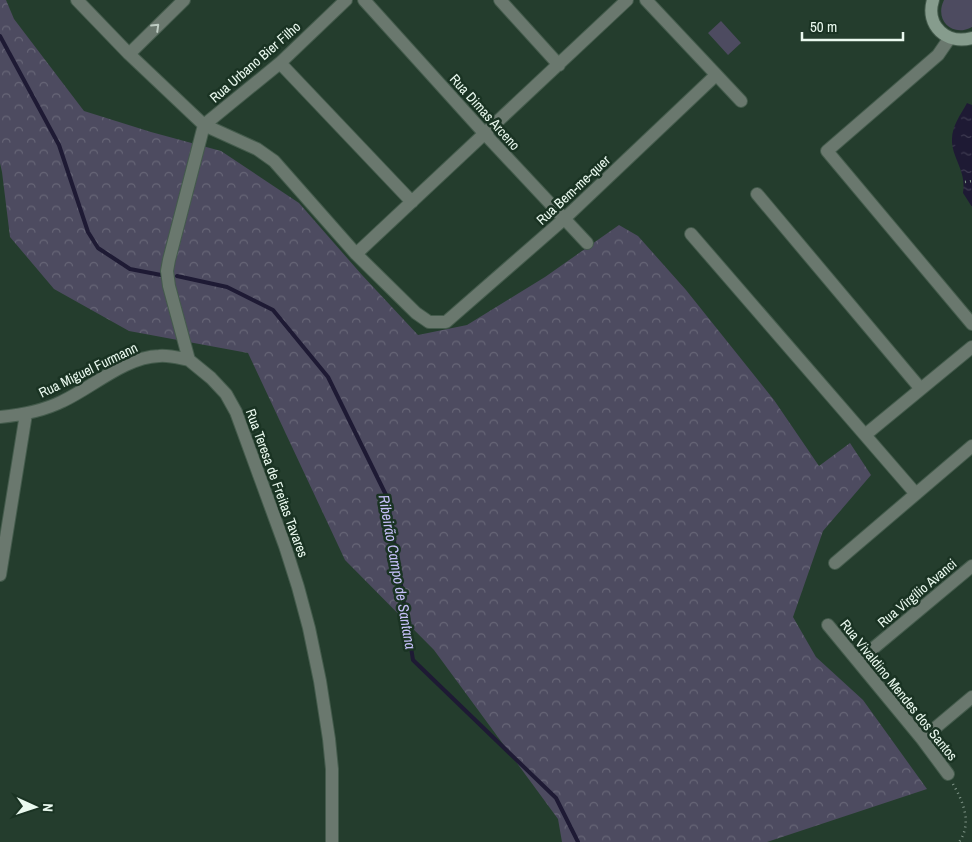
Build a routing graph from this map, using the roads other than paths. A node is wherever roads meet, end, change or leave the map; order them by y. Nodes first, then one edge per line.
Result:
1 (77, 0) edge
2 (184, 0) edge
3 (346, 0) edge
4 (364, 0) edge
5 (500, 0) edge
6 (627, 0) edge
7 (646, 0) edge
8 (930, 2) edge
9 (949, 39) junction
10 (969, 42) edge
11 (128, 54) junction
12 (280, 63) junction
13 (559, 64) junction
14 (716, 75) junction
15 (741, 101) dead end
16 (204, 125) junction
17 (485, 134) junction
18 (758, 194) dead end
19 (412, 202) junction
20 (564, 219) junction
21 (691, 234) dead end
22 (587, 243) dead end
23 (356, 254) junction
24 (972, 324) edge
25 (972, 347) edge
26 (189, 360) junction
27 (920, 388) junction
28 (26, 414) junction
29 (0, 417) edge
30 (865, 435) junction
31 (972, 446) edge
32 (916, 494) junction
33 (835, 563) dead end
34 (972, 566) edge
35 (0, 575) edge
36 (828, 625) dead end
37 (858, 661) junction
38 (972, 697) edge
39 (922, 739) junction
40 (948, 774) road end
41 (332, 842) edge

1 - 11 street
11 -> 2 street
3 - 12 street, Rua Urbano Bier Filho
4 - 17 street, Rua Dimas Arceno
5 - 13 street
6 - 13 street
7 - 14 street
8 - 9 main road
9 - 10 main road
9 - 24 street
11 - 16 street
12 - 16 street, Rua Urbano Bier Filho
12 - 19 street
13 - 17 street
14 - 15 street
14 - 20 street, Rua Bem-me-quer
16 - 23 street
16 - 26 street
17 - 19 street
17 - 20 street, Rua Dimas Arceno
18 - 27 street
19 - 23 street
20 - 22 street, Rua Dimas Arceno
20 - 23 street, Rua Bem-me-quer
21 - 30 street
25 - 27 street
26 - 28 street, Rua Miguel Furmann
26 - 41 street, Rua Teresa de Freitas Tavares
27 - 30 street
28 - 29 street, Rua Miguel Furmann
28 - 35 street
30 - 32 street
31 - 32 street
32 - 33 street
34 - 37 street, Rua Virgílio Avanci
36 - 37 street, Rua Vivaldino Mendes dos Santos
37 - 39 street, Rua Vivaldino Mendes dos Santos
38 - 39 street
39 - 40 street, Rua Vivaldino Mendes dos Santos

